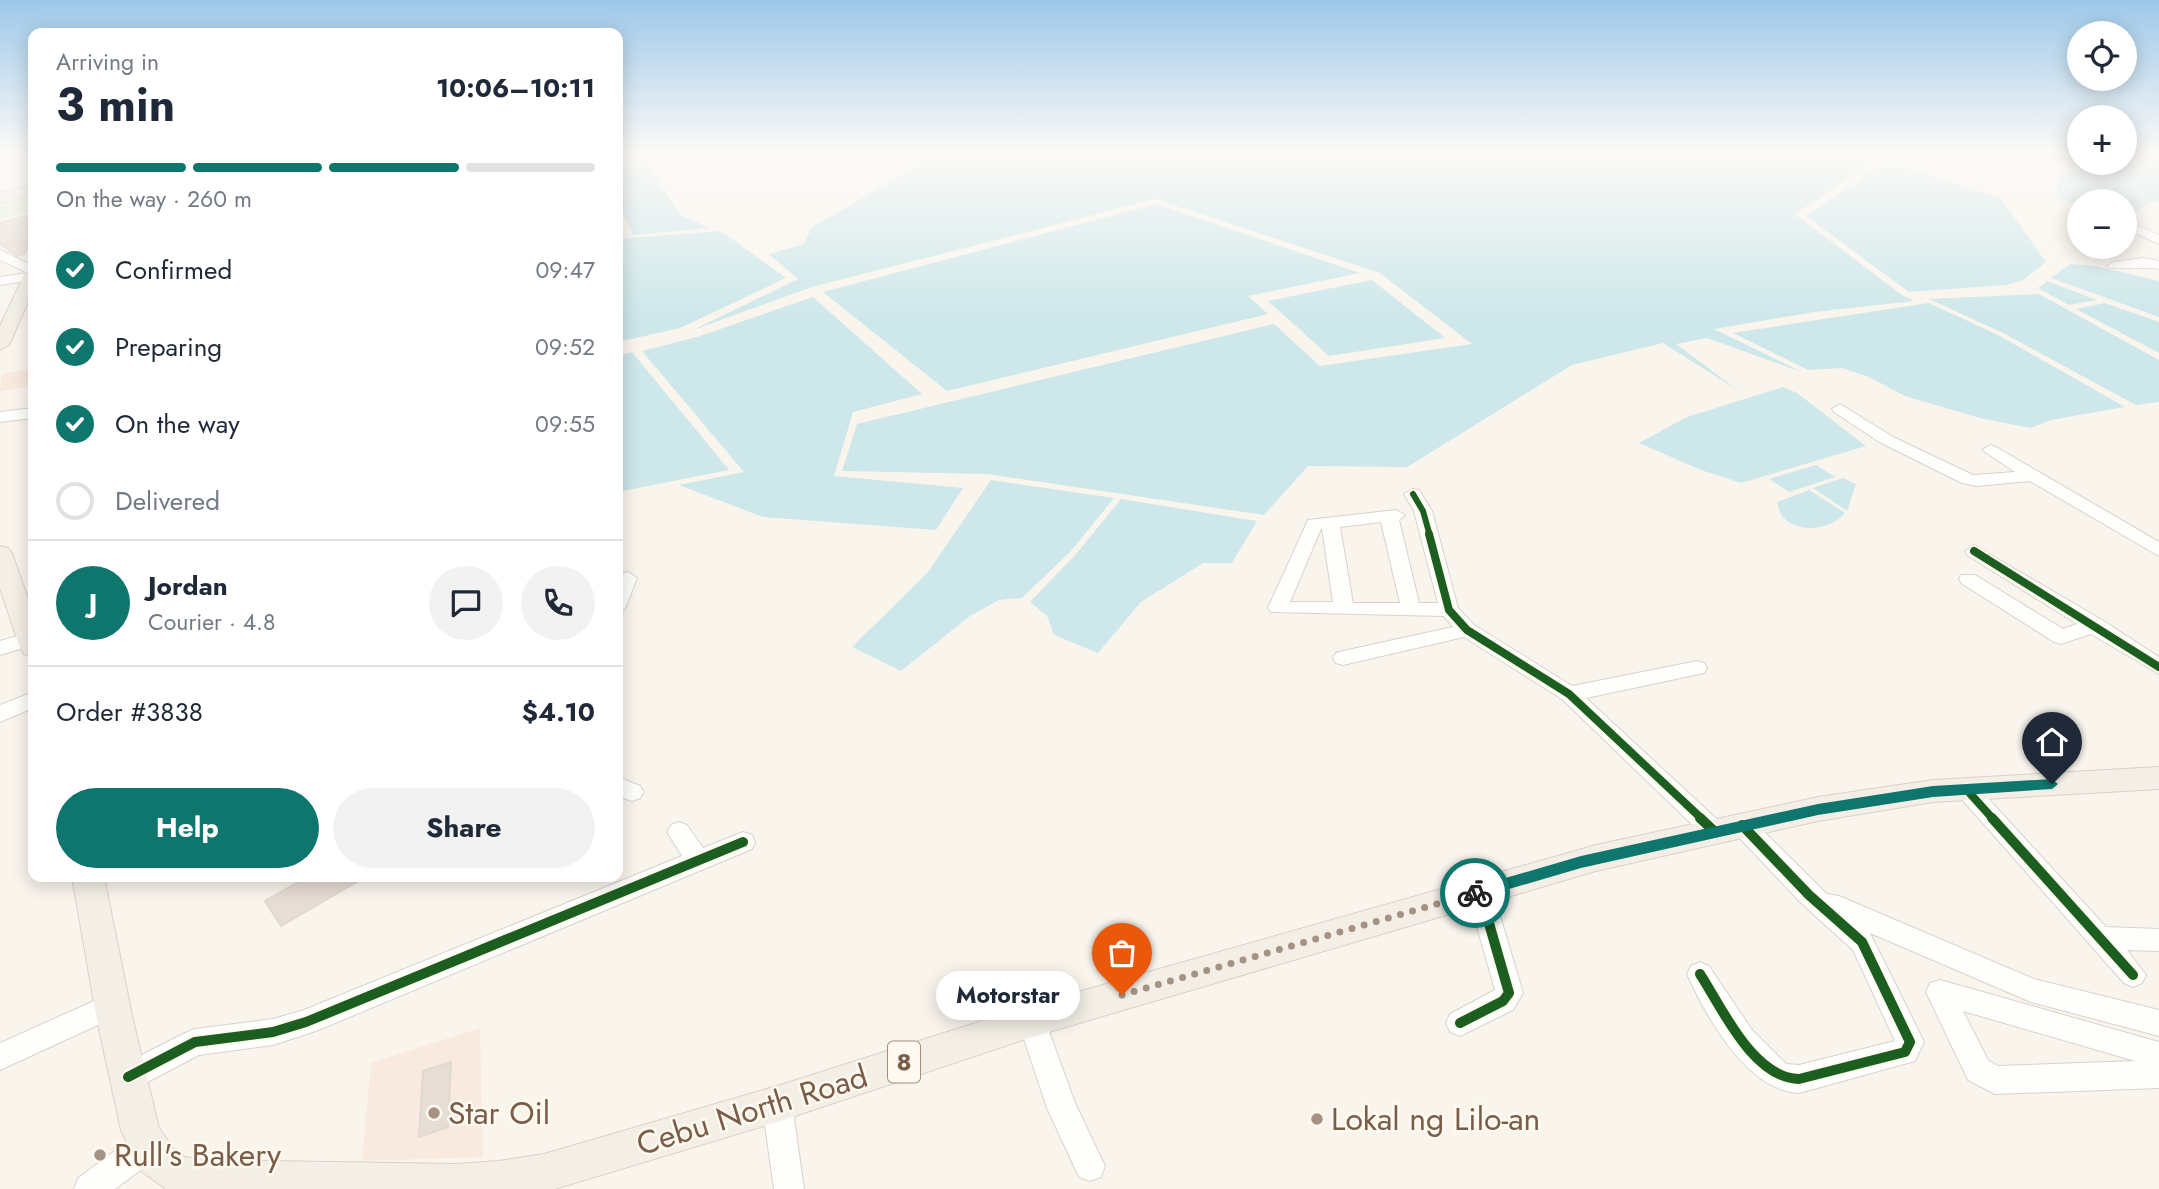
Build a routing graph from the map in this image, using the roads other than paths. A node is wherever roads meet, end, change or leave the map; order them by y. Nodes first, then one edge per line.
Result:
1 (2137, 223) edge
2 (2137, 227) edge
3 (2159, 228) edge
4 (2159, 240) edge
5 (0, 254) edge
6 (2159, 265) edge
7 (2113, 266) dead end
8 (28, 271) edge
9 (28, 274) edge
10 (0, 281) edge
11 (28, 284) edge
12 (0, 345) edge
13 (1840, 409) dead end
14 (28, 414) edge
15 (0, 417) edge
16 (1990, 450) dead end
17 (2034, 475) junction
18 (1413, 494) dead end
19 (1331, 521) junction
20 (1973, 551) dead end
21 (2159, 552) edge
22 (0, 553) edge
23 (2159, 564) edge
24 (628, 578) dead end
25 (1968, 579) dead end
26 (623, 592) edge
27 (1344, 609) junction
28 (1411, 609) junction
29 (1449, 610) junction
30 (2095, 625) junction
31 (1467, 630) junction
32 (28, 633) edge
33 (28, 644) edge
34 (0, 648) edge
35 (1343, 658) dead end
36 (2159, 667) edge
37 (1697, 668) dead end
38 (1569, 694) junction
39 (28, 701) edge
40 (0, 714) edge
41 (2159, 778) edge
42 (1966, 789) junction
43 (1728, 828) junction
44 (680, 832) dead end
45 (743, 842) dead end
46 (698, 861) junction
47 (89, 882) edge
48 (1480, 892) junction
49 (1809, 895) junction
50 (2102, 938) junction
51 (2159, 940) edge
52 (1700, 974) dead end
53 (2133, 975) dead end
54 (112, 1005) junction
55 (1032, 1021) junction
56 (1460, 1023) dead end
57 (2159, 1023) edge
58 (2159, 1055) edge
59 (0, 1057) edge
60 (2159, 1074) edge
61 (128, 1077) junction
62 (777, 1104) junction
63 (146, 1147) junction
64 (1090, 1166) dead end
65 (89, 1189) edge
66 (789, 1189) edge

1 - 3 street
2 - 4 street
5 - 8 street
6 - 7 street
9 - 10 street
11 - 12 main road
13 - 17 street
14 - 15 street
16 - 17 street
17 - 21 street
18 - 29 street
19 - 27 street
19 - 27 street
19 - 28 street
20 - 30 street
21 - 23 street
22 - 32 main road
24 - 26 street
25 - 30 street
27 - 28 street
28 - 29 street
29 - 31 street
30 - 36 street
31 - 35 street
31 - 38 street
33 - 34 street
37 - 38 street
38 - 43 street
39 - 40 street
41 - 42 main road, Cebu North Road / 8
42 - 43 main road, Cebu North Road / 8
42 - 50 street
43 - 48 main road, Cebu North Road / 8
43 - 49 street
44 - 46 street
45 - 46 street
46 - 61 street
47 - 54 main road, Cebu North Road / 8
48 - 55 main road, Cebu North Road / 8
48 - 56 street
49 - 52 street
49 - 57 street
50 - 51 street
50 - 53 street
54 - 59 street
54 - 61 main road, Cebu North Road / 8
55 - 62 main road, Cebu North Road / 8
55 - 64 street
58 - 60 street
61 - 63 main road, Cebu North Road / 8
62 - 63 main road, Cebu North Road / 8
62 - 66 street
63 - 65 street

